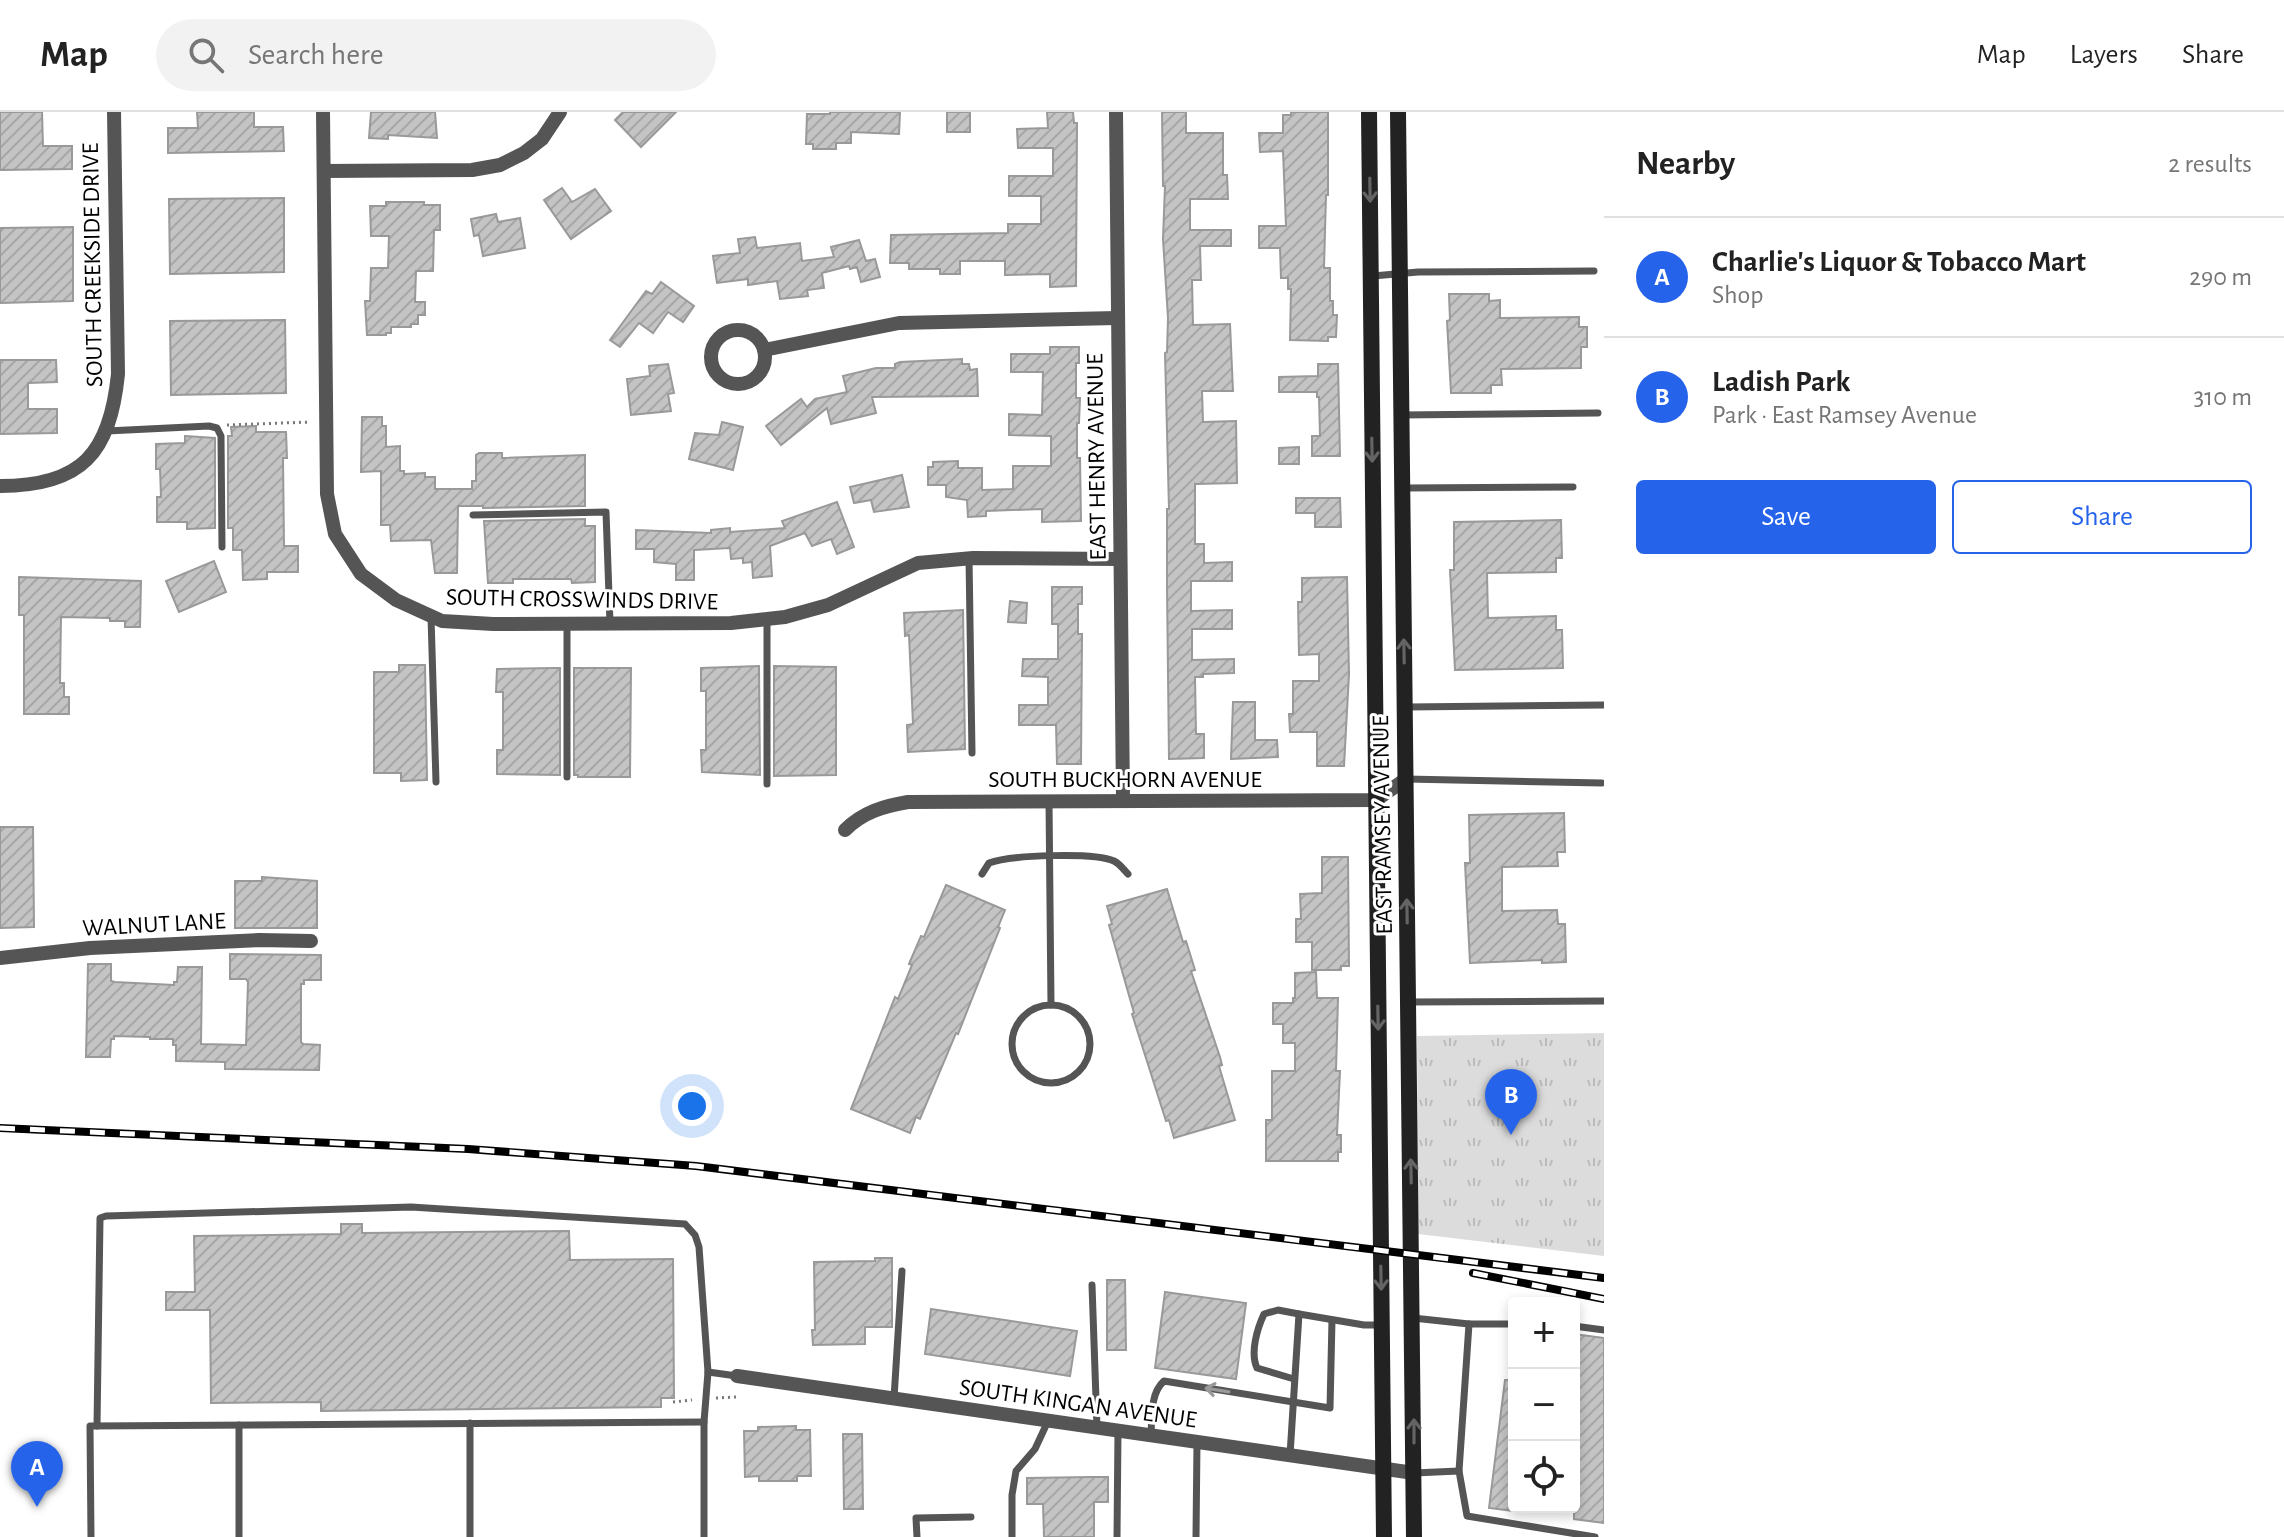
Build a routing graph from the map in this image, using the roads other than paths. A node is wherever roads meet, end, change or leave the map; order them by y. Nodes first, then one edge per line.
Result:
1 (114, 112) edge
2 (323, 112) edge
3 (560, 112) edge
4 (1116, 112) edge
5 (1369, 112) edge
6 (1398, 112) edge
7 (324, 171) junction
8 (1594, 271) dead end
9 (1400, 273) junction
10 (1371, 276) junction
11 (1117, 318) junction
12 (764, 350) dead end
13 (1598, 413) dead end
14 (1401, 415) junction
15 (107, 431) junction
16 (0, 486) edge
17 (1573, 487) dead end
18 (1402, 488) junction
19 (473, 515) dead end
20 (222, 547) dead end
21 (969, 558) junction
22 (1120, 559) junction
23 (431, 617) junction
24 (767, 619) junction
25 (610, 623) junction
26 (567, 624) junction
27 (1604, 705) edge
28 (1404, 707) junction
29 (972, 753) dead end
30 (567, 777) dead end
31 (1406, 779) junction
32 (436, 782) dead end
33 (1602, 783) edge
34 (767, 784) dead end
35 (1376, 800) junction
36 (1049, 801) junction
37 (1123, 801) junction
38 (845, 830) dead end
39 (1050, 857) junction
40 (982, 874) dead end
41 (1128, 874) dead end
42 (311, 941) dead end
43 (0, 958) edge
44 (1604, 1001) edge
45 (1409, 1002) junction
46 (1051, 1005) junction
47 (902, 1271) dead end
48 (1092, 1285) dead end
49 (1299, 1314) junction
50 (1413, 1318) junction
51 (1332, 1320) junction
52 (1469, 1324) junction
53 (1508, 1324) edge
54 (1382, 1325) junction
55 (1580, 1327) edge
56 (1604, 1330) edge
57 (708, 1372) junction
58 (737, 1376) joint
59 (1294, 1379) junction
60 (894, 1398) junction
61 (1294, 1401) junction
62 (1048, 1421) junction
63 (704, 1422) junction
64 (470, 1423) junction
65 (239, 1425) junction
66 (97, 1426) junction
67 (1097, 1428) junction
68 (1118, 1431) junction
69 (1151, 1436) junction
70 (1197, 1442) junction
71 (1290, 1455) junction
72 (1383, 1469) junction
73 (1459, 1471) junction
74 (1414, 1473) junction
75 (971, 1517) dead end
76 (91, 1537) edge
77 (239, 1537) edge
78 (470, 1537) edge
79 (704, 1537) edge
80 (917, 1537) edge
81 (1012, 1537) edge
82 (1117, 1537) edge
83 (1196, 1537) edge
84 (1384, 1537) edge
85 (1414, 1537) edge
86 (1595, 1537) edge

1 - 15 street, SOUTH CREEKSIDE DRIVE
2 - 7 street, SOUTH CROSSWINDS DRIVE
3 - 7 street
4 - 11 street, EAST HENRY AVENUE
5 -> 10 street, EAST RAMSEY AVENUE
6 - 9 street, EAST RAMSEY AVENUE
7 - 23 street, SOUTH CROSSWINDS DRIVE
8 - 9 lane
9 - 10 lane
9 - 14 street, EAST RAMSEY AVENUE
10 -> 35 street, EAST RAMSEY AVENUE
11 - 12 street
11 - 22 street, EAST HENRY AVENUE
13 - 14 lane
14 - 18 street, EAST RAMSEY AVENUE
15 - 16 street, SOUTH CREEKSIDE DRIVE
15 - 20 lane
17 - 18 lane
28 -> 18 street, EAST RAMSEY AVENUE
19 - 25 lane
21 - 22 street, SOUTH CROSSWINDS DRIVE
21 - 24 street, SOUTH CROSSWINDS DRIVE
21 - 29 lane
22 - 37 street, EAST HENRY AVENUE
23 - 26 street, SOUTH CROSSWINDS DRIVE
23 - 32 lane
24 - 25 street, SOUTH CROSSWINDS DRIVE
24 - 34 lane
25 - 26 street, SOUTH CROSSWINDS DRIVE
26 - 30 lane
27 - 28 lane
28 - 31 street, EAST RAMSEY AVENUE
31 - 33 lane
31 - 35 street
45 -> 31 street, EAST RAMSEY AVENUE
35 - 37 street, SOUTH BUCKHORN AVENUE
35 -> 54 street, EAST RAMSEY AVENUE
36 - 37 street, SOUTH BUCKHORN AVENUE
36 - 38 street, SOUTH BUCKHORN AVENUE
36 - 39 lane
39 - 40 lane
39 - 41 lane
39 - 46 lane
42 - 43 street, WALNUT LANE
44 - 45 lane
50 -> 45 street, EAST RAMSEY AVENUE
46 - 46 lane
47 - 60 lane
48 - 67 lane
49 - 51 lane
49 - 59 lane
49 - 59 lane
50 - 52 lane
74 -> 50 street, EAST RAMSEY AVENUE
51 - 54 lane
51 - 61 lane
52 - 53 lane
52 - 73 lane
54 - 72 street, EAST RAMSEY AVENUE
55 - 56 lane
57 - 58 lane
57 - 63 lane
57 - 66 lane
58 - 60 street, SOUTH KINGAN AVENUE
59 - 61 lane
60 - 62 street, SOUTH KINGAN AVENUE
61 -> 69 lane
61 - 71 lane
62 - 67 street, SOUTH KINGAN AVENUE
62 - 81 lane
63 - 64 lane
63 - 79 lane
64 - 65 lane
64 - 78 lane
65 - 66 lane
65 - 77 lane
66 - 76 lane
67 - 68 street, SOUTH KINGAN AVENUE
68 - 69 street, SOUTH KINGAN AVENUE
68 - 82 lane
69 - 70 street, SOUTH KINGAN AVENUE
70 - 71 street, SOUTH KINGAN AVENUE
70 - 83 lane
71 - 72 street, SOUTH KINGAN AVENUE
72 - 74 street, SOUTH KINGAN AVENUE
72 - 84 street, EAST RAMSEY AVENUE
73 - 74 lane
73 - 86 lane
74 - 85 street, EAST RAMSEY AVENUE
75 - 80 lane

